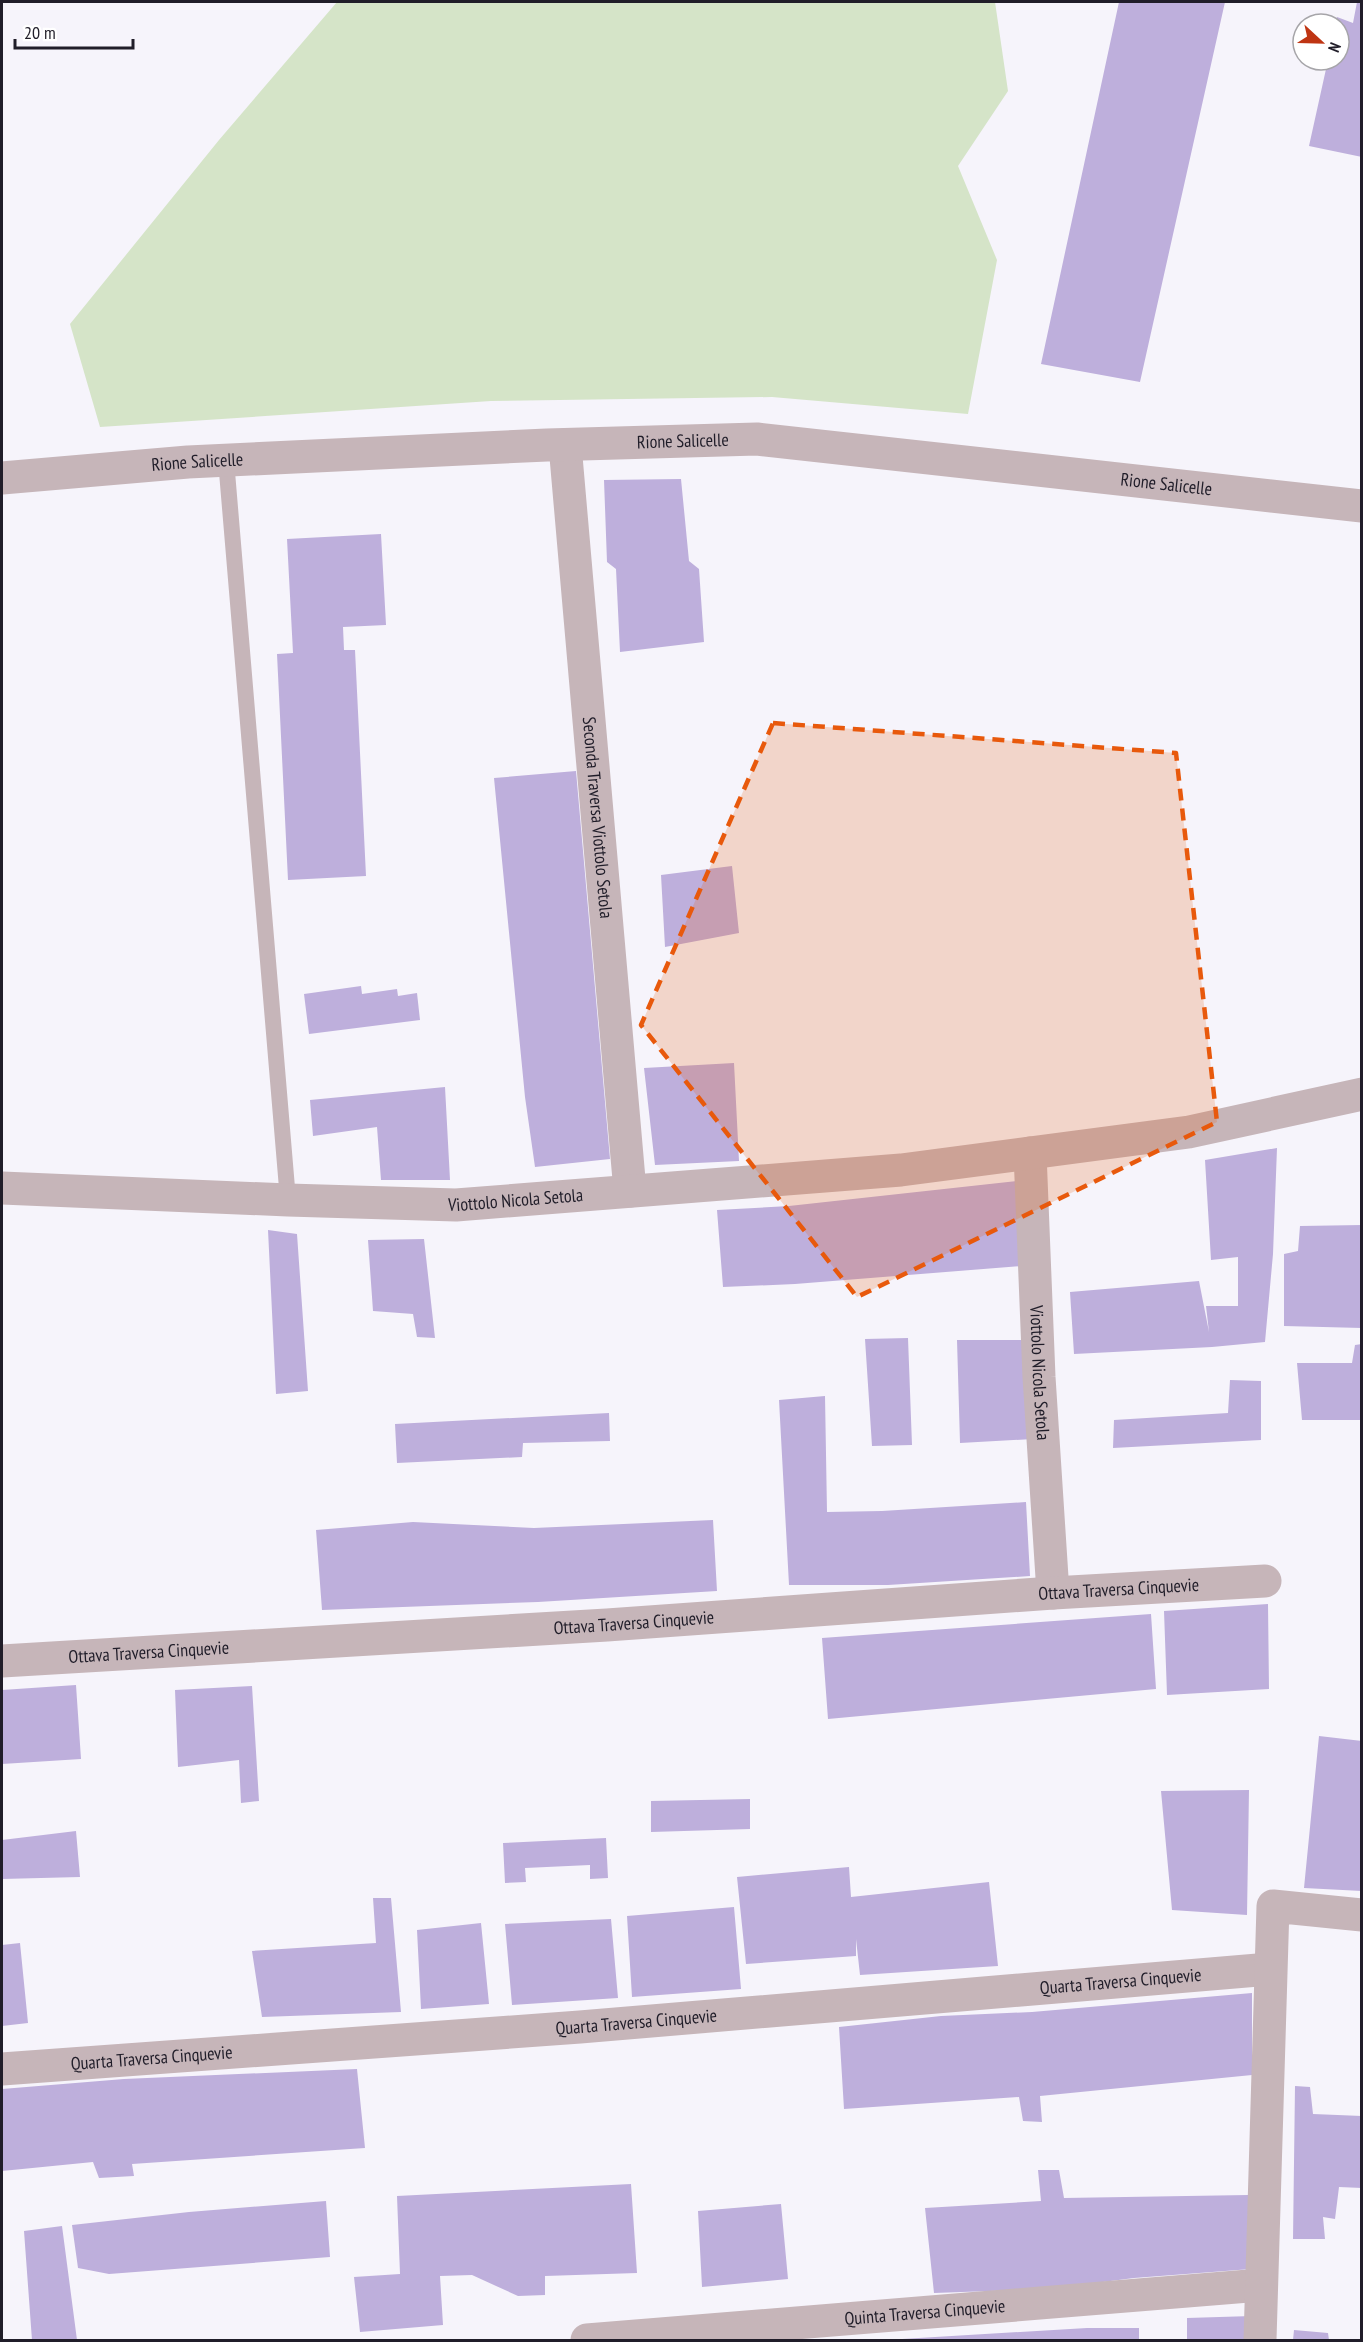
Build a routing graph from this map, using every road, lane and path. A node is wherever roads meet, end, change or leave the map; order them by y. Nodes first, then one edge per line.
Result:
1 (565, 445) junction
2 (226, 460) junction
3 (2, 478) edge
4 (1362, 506) edge
5 (1362, 1094) edge
6 (1030, 1153) junction
7 (2, 1188) edge
8 (630, 1191) junction
9 (288, 1200) junction
10 (1265, 1581) dead end
11 (1053, 1593) junction
12 (2, 1661) edge
13 (1362, 1915) edge
14 (1270, 1969) junction
15 (2, 2069) edge
16 (1261, 2285) junction
17 (587, 2340) edge
18 (1260, 2340) edge

1 - 2 street, Rione Salicelle
1 - 4 street, Rione Salicelle
1 - 8 street, Seconda Traversa Viottolo Setola
2 - 3 street, Rione Salicelle
2 - 9 lane
5 - 6 street, Viottolo Nicola Setola
6 - 8 street, Viottolo Nicola Setola
6 - 11 street, Viottolo Nicola Setola
7 - 9 street, Viottolo Nicola Setola
8 - 9 street, Viottolo Nicola Setola
10 - 11 street, Ottava Traversa Cinquevie
11 - 12 street, Ottava Traversa Cinquevie
13 - 14 street
14 - 15 street, Quarta Traversa Cinquevie
14 - 16 street
16 - 17 street, Quinta Traversa Cinquevie
16 - 18 street

